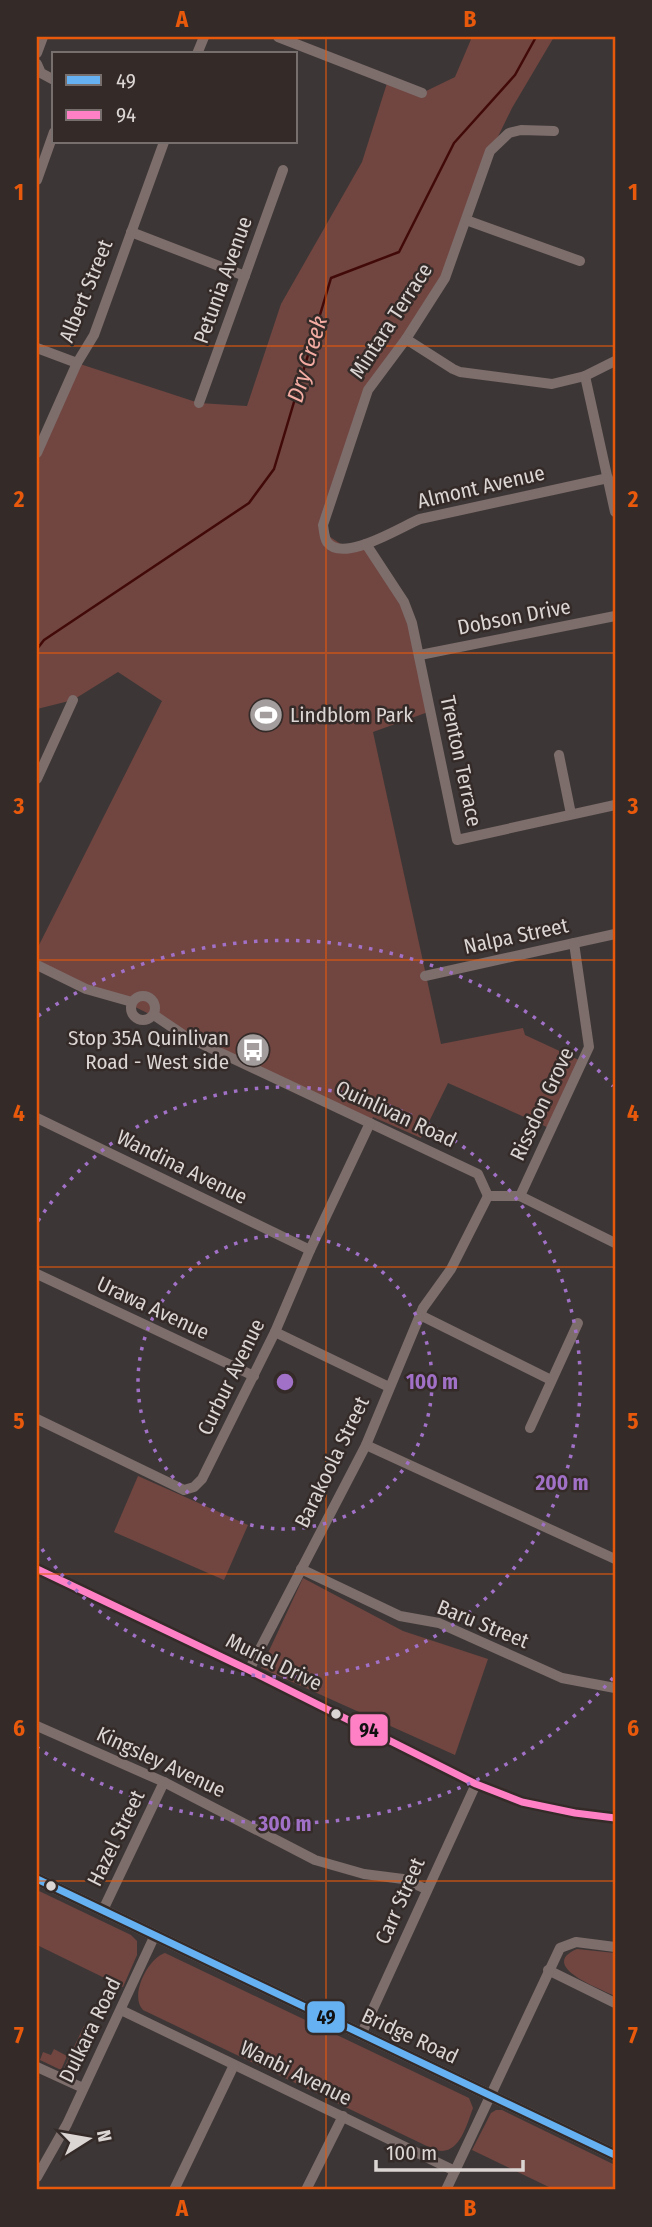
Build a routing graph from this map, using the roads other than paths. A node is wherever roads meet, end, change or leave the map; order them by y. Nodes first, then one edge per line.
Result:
1 (43, 37) edge
2 (278, 37) edge
3 (37, 53) edge
4 (37, 64) edge
5 (52, 79) edge
6 (422, 93) dead end
7 (554, 131) dead end
8 (52, 138) edge
9 (163, 144) edge
10 (283, 170) dead end
11 (37, 180) edge
12 (466, 220) junction
13 (131, 232) junction
14 (580, 261) dead end
15 (246, 276) junction
16 (406, 339) junction
17 (37, 348) edge
18 (615, 361) edge
19 (77, 363) junction
20 (585, 376) junction
21 (199, 403) dead end
22 (37, 453) edge
23 (608, 478) junction
24 (615, 512) edge
25 (366, 544) junction
26 (615, 616) edge
27 (420, 655) junction
28 (73, 700) dead end
29 (559, 755) dead end
30 (37, 779) edge
31 (615, 804) edge
32 (571, 814) junction
33 (615, 934) edge
34 (574, 943) junction
35 (37, 965) edge
36 (425, 976) dead end
37 (132, 1002) junction
38 (154, 1015) junction
39 (37, 1118) edge
40 (370, 1124) junction
41 (488, 1196) junction
42 (520, 1196) junction
43 (615, 1243) edge
44 (310, 1250) junction
45 (37, 1274) edge
46 (420, 1315) junction
47 (578, 1323) dead end
48 (275, 1332) junction
49 (254, 1376) junction
50 (551, 1380) junction
51 (389, 1387) junction
52 (37, 1419) edge
53 (530, 1428) dead end
54 (366, 1445) junction
55 (615, 1559) edge
56 (37, 1569) edge
57 (301, 1569) junction
58 (249, 1670) junction
59 (615, 1688) edge
60 (37, 1726) edge
61 (164, 1782) junction
62 (475, 1784) junction
63 (615, 1818) edge
64 (37, 1879) edge
65 (426, 1889) junction
66 (103, 1910) junction
67 (155, 1935) junction
68 (615, 1947) edge
69 (548, 1970) junction
70 (615, 2003) edge
71 (121, 2010) junction
72 (361, 2035) junction
73 (234, 2065) junction
74 (37, 2067) edge
75 (83, 2088) junction
76 (491, 2095) junction
77 (343, 2116) junction
78 (615, 2155) edge
79 (456, 2171) junction
80 (37, 2178) edge
81 (174, 2190) edge
82 (306, 2190) edge
83 (446, 2190) edge

1 - 3 street
2 - 6 street
4 - 5 street
7 - 12 street, Mintara Terrace
8 - 11 street
9 - 13 street, Albert Street
10 - 15 street, Petunia Avenue
12 - 14 street
12 - 16 street, Mintara Terrace
13 - 15 street
13 - 19 street, Albert Street
15 - 21 street, Petunia Avenue
16 - 20 street
16 - 25 street, Mintara Terrace
17 - 19 street
18 - 20 street
19 - 22 street, Albert Street
20 - 23 street
23 - 24 street
23 - 25 street, Almont Avenue
25 - 27 street, Trenton Terrace
26 - 27 street, Dobson Drive
27 - 32 street, Trenton Terrace
28 - 30 street
29 - 32 street
31 - 32 street, Trenton Terrace
33 - 34 street, Nalpa Street
34 - 36 street, Nalpa Street
34 - 42 street, Rissdon Grove
35 - 37 street
37 - 38 street
37 - 38 street
38 - 40 street, Quinlivan Road
39 - 44 street, Wandina Avenue
40 - 41 street, Quinlivan Road
40 - 44 street, Curbur Avenue
41 - 42 street
41 - 46 street, Barakoola Street
42 - 43 street
44 - 48 street, Curbur Avenue
45 - 49 street, Urawa Avenue
46 - 50 street
46 - 51 street, Barakoola Street
47 - 50 street
48 - 49 street, Curbur Avenue
48 - 51 street
49 - 52 street, Curbur Avenue
50 - 53 street
51 - 54 street, Barakoola Street
54 - 55 street
54 - 57 street, Barakoola Street
56 - 58 street, Muriel Drive
57 - 58 street, Barakoola Street
57 - 59 street, Baru Street
58 - 62 street, Muriel Drive
60 - 61 street, Kingsley Avenue
61 - 65 street, Kingsley Avenue
61 - 66 street, Hazel Street
62 - 63 street, Muriel Drive
62 - 65 street, Carr Street
64 - 66 main road, Bridge Road
65 - 72 street, Carr Street
66 - 67 main road, Bridge Road
67 - 71 street, Dulkara Road
67 - 72 main road, Bridge Road
68 - 69 street
69 - 70 street
69 - 76 street
71 - 73 street, Wanbi Avenue
71 - 75 street, Dulkara Road
72 - 76 main road, Bridge Road
73 - 77 street, Wanbi Avenue
73 - 81 street
74 - 75 street
75 - 80 street, Dulkara Road
76 - 78 main road, Bridge Road
76 - 79 street
77 - 79 street, Wanbi Avenue
77 - 82 street
79 - 83 street

